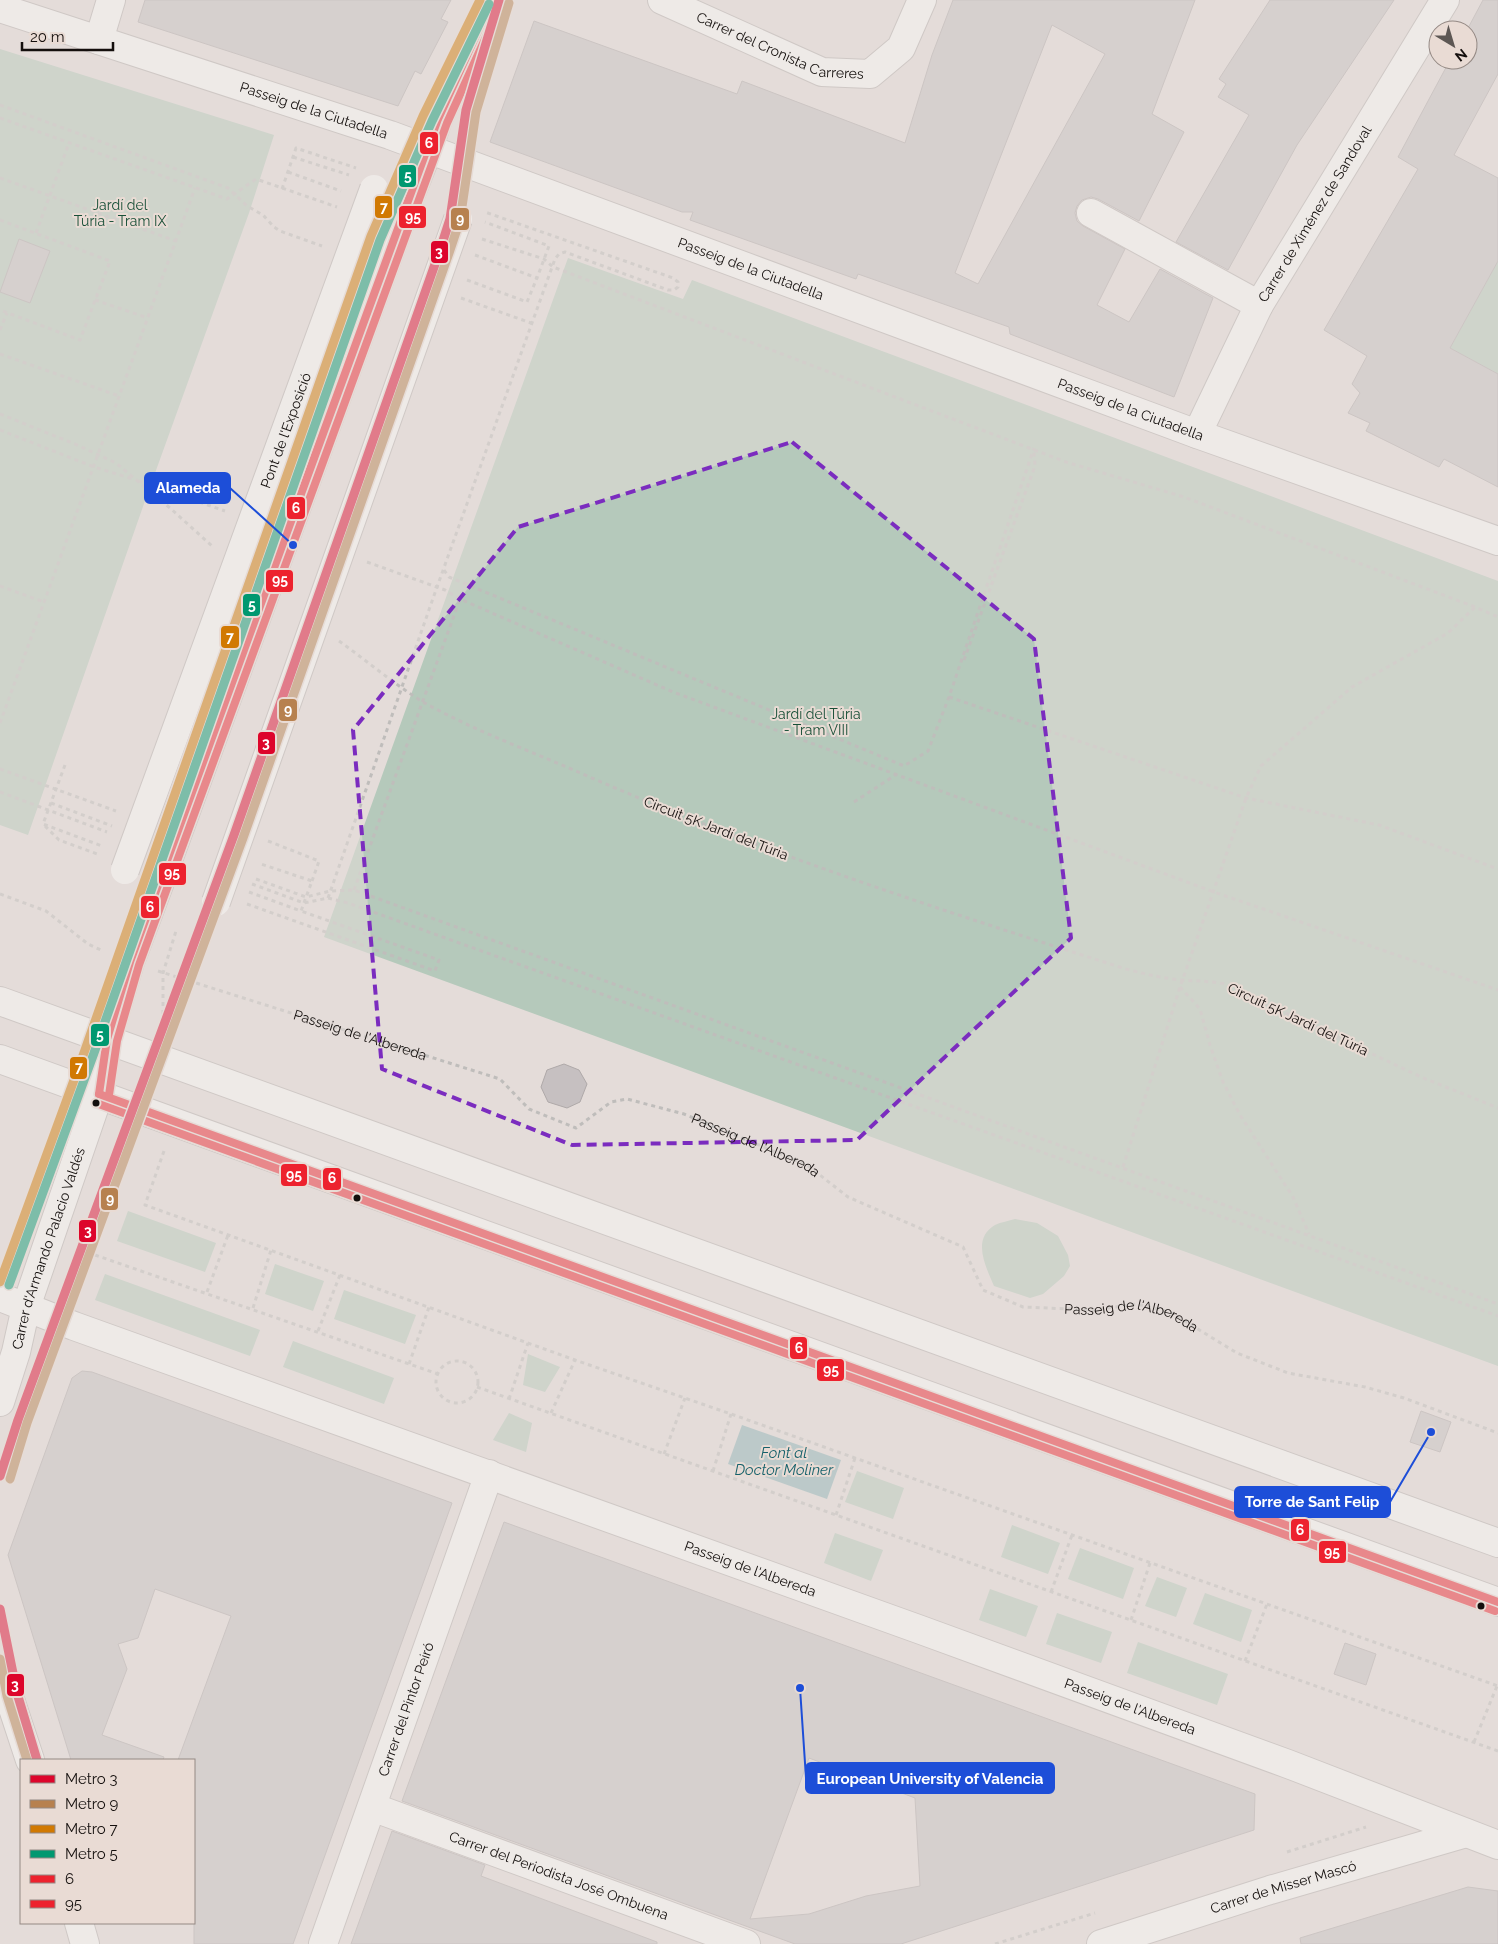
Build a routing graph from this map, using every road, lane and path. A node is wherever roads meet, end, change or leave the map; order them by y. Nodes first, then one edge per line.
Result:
1 (111, 0) edge
2 (492, 0) edge
3 (662, 0) edge
4 (922, 0) edge
5 (1445, 0) edge
6 (0, 8) edge
7 (99, 40) junction
8 (0, 105) edge
9 (0, 118) edge
10 (69, 143) junction
11 (428, 150) junction
12 (293, 157) junction
13 (288, 172) junction
14 (0, 178) edge
15 (363, 178) junction
16 (195, 188) junction
17 (282, 189) junction
18 (342, 191) dead end
19 (235, 194) junction
20 (50, 196) junction
21 (342, 208) dead end
22 (1090, 212) dead end
23 (475, 217) junction
24 (0, 220) edge
25 (36, 233) junction
26 (480, 238) dead end
27 (176, 241) junction
28 (326, 248) dead end
29 (470, 253) dead end
30 (544, 260) junction
31 (552, 267) junction
32 (536, 278) junction
33 (467, 280) dead end
34 (457, 296) dead end
35 (95, 300) junction
36 (1259, 305) junction
37 (0, 310) edge
38 (6, 312) junction
39 (148, 318) junction
40 (531, 323) junction
41 (0, 330) edge
42 (0, 354) edge
43 (119, 396) junction
44 (0, 414) edge
45 (0, 430) edge
46 (1197, 434) junction
47 (1034, 448) junction
48 (98, 454) junction
49 (94, 467) junction
50 (136, 480) junction
51 (234, 514) dead end
52 (1498, 540) edge
53 (220, 552) dead end
54 (363, 561) dead end
55 (444, 570) junction
56 (0, 586) edge
57 (437, 587) junction
58 (460, 599) junction
59 (44, 602) junction
60 (1474, 607) junction
61 (1498, 617) edge
62 (338, 640) dead end
63 (402, 687) junction
64 (950, 698) junction
65 (423, 702) junction
66 (0, 723) edge
67 (65, 765) dead end
68 (0, 769) edge
69 (897, 774) junction
70 (57, 790) junction
71 (0, 792) edge
72 (1246, 798) junction
73 (854, 802) dead end
74 (51, 803) junction
75 (49, 810) junction
76 (122, 813) dead end
77 (42, 824) junction
78 (115, 827) dead end
79 (112, 834) dead end
80 (265, 839) dead end
81 (104, 846) dead end
82 (253, 861) dead end
83 (117, 864) joint
84 (1498, 869) edge
85 (252, 877) dead end
86 (312, 881) junction
87 (249, 883) dead end
88 (354, 890) junction
89 (330, 891) junction
90 (1214, 892) junction
91 (0, 894) edge
92 (225, 895) junction
93 (306, 897) junction
94 (328, 898) junction
95 (304, 903) junction
96 (301, 911) junction
97 (176, 928) dead end
98 (130, 962) junction
99 (163, 973) junction
100 (1183, 980) junction
101 (1180, 987) junction
102 (1498, 990) edge
103 (0, 1000) edge
104 (107, 1039) junction
105 (0, 1059) edge
106 (165, 1060) junction
107 (99, 1094) junction
108 (1498, 1108) edge
109 (149, 1112) junction
110 (164, 1151) dead end
111 (1123, 1167) junction
112 (1309, 1234) junction
113 (228, 1235) junction
114 (271, 1250) junction
115 (95, 1255) dead end
116 (340, 1275) junction
117 (206, 1292) junction
118 (0, 1297) edge
119 (1498, 1304) edge
120 (26, 1307) junction
121 (429, 1307) junction
122 (253, 1308) junction
123 (1498, 1316) edge
124 (60, 1320) junction
125 (318, 1331) junction
126 (528, 1343) junction
127 (575, 1360) junction
128 (409, 1364) junction
129 (438, 1374) junction
130 (4, 1381) edge
131 (477, 1387) junction
132 (685, 1398) junction
133 (509, 1399) junction
134 (0, 1402) edge
135 (551, 1414) junction
136 (731, 1414) junction
137 (23, 1416) dead end
138 (1498, 1433) edge
139 (664, 1454) junction
140 (855, 1458) junction
141 (713, 1471) junction
142 (489, 1474) junction
143 (0, 1478) edge
144 (836, 1515) junction
145 (1072, 1535) junction
146 (1498, 1543) edge
147 (1150, 1563) junction
148 (1051, 1592) junction
149 (1498, 1602) edge
150 (1267, 1604) junction
151 (1131, 1620) junction
152 (1245, 1661) junction
153 (0, 1669) edge
154 (1497, 1686) edge
155 (1474, 1742) junction
156 (1498, 1751) edge
157 (30, 1759) edge
158 (372, 1807) junction
159 (1466, 1833) junction
160 (1498, 1845) edge
161 (79, 1924) edge
162 (85, 1944) edge
163 (323, 1944) edge
164 (746, 1944) edge
165 (1101, 1944) edge

1 - 7 street
2 - 11 street
3 - 4 street, Carrer del Cronista Carreres
5 - 36 street, Carrer de Ximénez de Sandoval
6 - 7 street, Passeig de la Ciutadella
7 - 11 street, Passeig de la Ciutadella
8 - 19 path
9 - 10 path
10 - 16 path
10 - 20 path
11 - 46 street, Passeig de la Ciutadella
11 - 98 street, bridge
12 - 13 path
12 - 15 path
12 - 15 path
13 - 17 path
13 - 18 path
14 - 20 path
15 - 83 street, Pont de l'Exposició, bridge
16 - 19 path
16 - 27 path
17 - 19 path
17 - 21 path
19 - 28 path
20 - 25 path
20 - 27 path
22 - 36 street
23 - 30 path
23 - 31 path
23 - 92 street, bridge
24 - 25 path
25 - 35 path
26 - 30 path
27 - 39 path
29 - 32 path
30 - 31 path
30 - 32 path
31 - 40 path
31 - 47 path
32 - 33 path
34 - 40 path
35 - 38 path
35 - 39 path
36 - 46 street, Carrer de Ximénez de Sandoval
37 - 38 path
38 - 41 path
39 - 43 path
40 - 55 path
42 - 43 path
43 - 48 path
44 - 48 path
45 - 49 path
46 - 52 street, Passeig de la Ciutadella
47 - 60 path
47 - 64 path
47 - 64 path
48 - 49 path
48 - 50 path
49 - 50 path
49 - 59 path
50 - 51 path
50 - 53 path
54 - 57 path
55 - 57 path
55 - 64 path
56 - 59 path
57 - 58 path
57 - 63 path
58 - 65 path
58 - 69 path
59 - 66 path
60 - 61 path
60 - 72 path
62 - 63 path, Circuit 5K Jardí del Túria
63 - 65 path, Circuit 5K Jardí del Túria
63 - 89 path
64 - 72 path
65 - 88 path
65 - 100 path, Circuit 5K Jardí del Túria
67 - 70 path
68 - 70 path
69 - 73 path
69 - 90 path
70 - 74 path
70 - 76 path
71 - 75 path
72 - 84 path
72 - 90 path
74 - 75 path
74 - 78 path
75 - 77 path
75 - 79 path
77 - 81 path
77 - 83 path
80 - 86 path
82 - 86 path
85 - 93 path
86 - 93 path
87 - 95 path
88 - 89 path
88 - 111 path
89 - 93 path
89 - 94 path
90 - 100 path
90 - 102 path
91 - 98 path, Passeig de l'Albereda
92 - 96 path
92 - 96 path
93 - 95 path
94 - 95 path
94 - 123 path
95 - 96 path
97 - 99 path
98 - 99 path, Passeig de l'Albereda
98 - 104 street
99 - 106 path
99 - 138 path, Passeig de l'Albereda
100 - 101 path
100 - 108 path, Circuit 5K Jardí del Túria
101 - 111 path
101 - 112 path
103 - 104 street
104 - 106 street
104 - 107 street, Carrer d'Armando Palacio Valdés
105 - 107 street
106 - 146 street
107 - 109 street
107 - 120 street, Carrer d'Armando Palacio Valdés
109 - 124 path
109 - 149 street
110 - 113 path
111 - 112 path
112 - 119 path
113 - 114 path
113 - 117 path
114 - 116 path
114 - 122 path
115 - 117 path
116 - 121 path
116 - 125 path
117 - 122 path
118 - 120 street, Passeig de l'Albereda
120 - 124 street, Passeig de l'Albereda
120 - 130 street, Carrer d'Armando Palacio Valdés
121 - 126 path
121 - 128 path
122 - 125 path
124 - 142 street, Passeig de l'Albereda
125 - 128 path
126 - 127 path
126 - 133 path
127 - 132 path
127 - 135 path
128 - 129 path
129 - 131 path
129 - 131 path
130 - 134 street, Carrer d'Armando Palacio Valdés
131 - 133 path
132 - 136 path
132 - 139 path
133 - 135 path
135 - 139 path
136 - 140 path
136 - 141 path
137 - 143 path
139 - 141 path
140 - 144 path
140 - 145 path
141 - 144 path
142 - 158 street, Carrer del Pintor Peiró
142 - 159 street, Passeig de l'Albereda
144 - 148 path
145 - 147 path
145 - 148 path
147 - 150 path
147 - 151 path
148 - 151 path
150 - 152 path
150 - 154 path
151 - 152 path
152 - 155 path
153 - 157 street
154 - 155 path
155 - 156 path
158 - 163 street, Carrer del Pintor Peiró
158 - 164 street, Carrer del Periodista José Ombuena
159 - 160 street, Passeig de l'Albereda
159 - 165 street, Carrer de Misser Mascó
161 - 162 street

